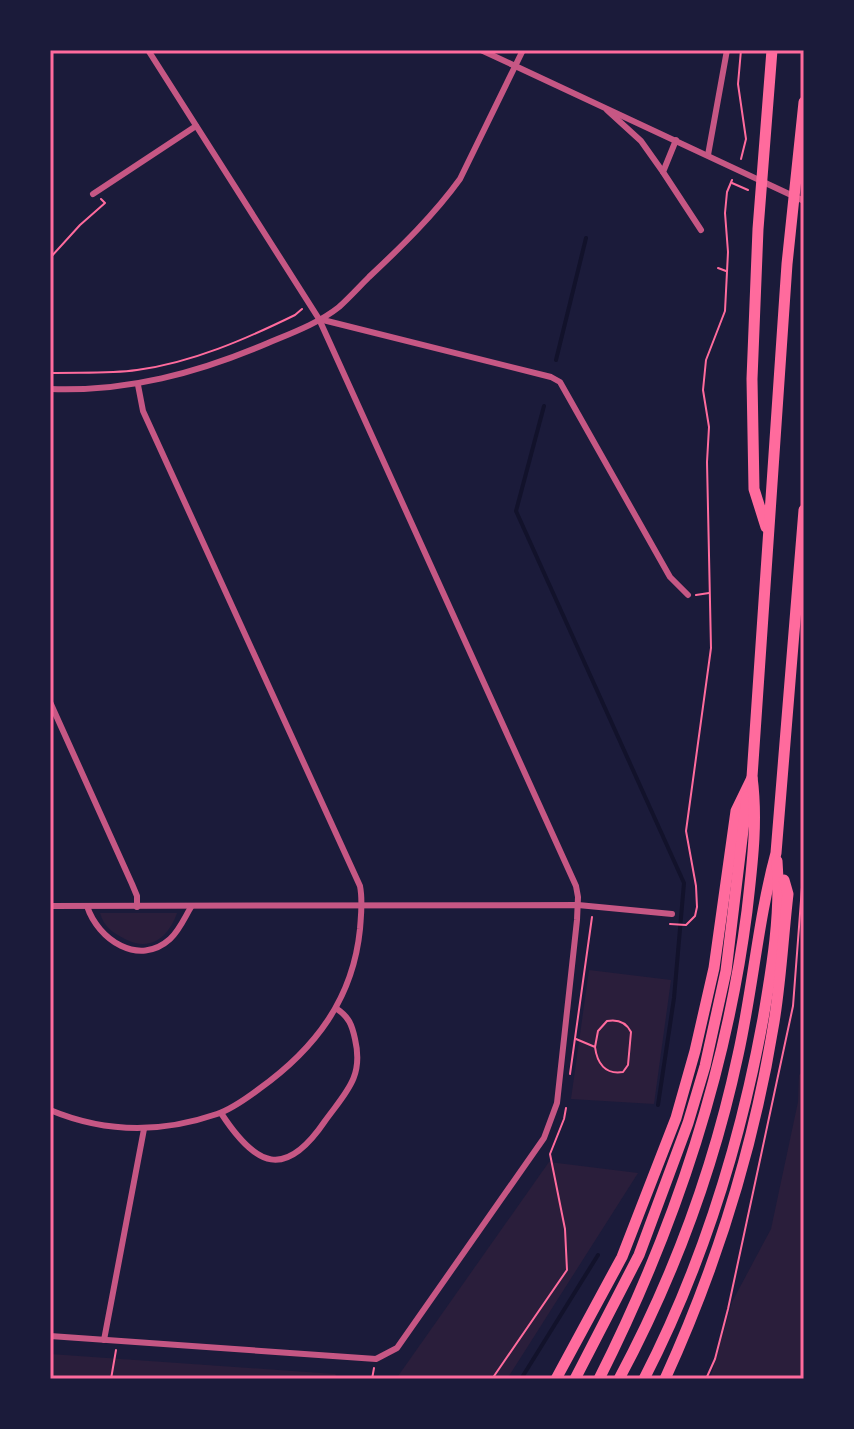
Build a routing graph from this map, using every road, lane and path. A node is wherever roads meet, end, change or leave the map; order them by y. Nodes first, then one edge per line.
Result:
1 (148, 50) edge
2 (481, 50) edge
3 (523, 50) edge
4 (727, 50) edge
5 (741, 50) edge
6 (772, 50) edge
7 (517, 67) junction
8 (804, 102) edge
9 (602, 106) junction
10 (196, 126) junction
11 (676, 140) junction
12 (708, 155) junction
13 (743, 156) dead end
14 (663, 172) junction
15 (95, 193) joint
16 (757, 195) dead end
17 (804, 201) edge
18 (701, 230) dead end
19 (50, 258) edge
20 (718, 268) dead end
21 (727, 272) junction
22 (309, 304) junction
23 (319, 319) junction
24 (50, 373) edge
25 (138, 385) junction
26 (50, 389) edge
27 (804, 510) edge
28 (769, 533) junction
29 (710, 593) junction
30 (688, 595) joint
31 (50, 702) edge
32 (752, 777) junction
33 (776, 853) junction
34 (362, 904) junction
35 (578, 905) junction
36 (50, 906) edge
37 (87, 906) junction
38 (137, 907) junction
39 (191, 907) junction
40 (594, 907) junction
41 (672, 914) dead end
42 (682, 926) dead end
43 (337, 1009) junction
44 (575, 1039) junction
45 (595, 1047) junction
46 (569, 1082) dead end
47 (567, 1097) dead end
48 (50, 1110) edge
49 (221, 1113) junction
50 (144, 1129) junction
51 (50, 1336) edge
52 (104, 1340) junction
53 (117, 1341) junction
54 (111, 1379) edge
55 (492, 1379) edge
56 (556, 1379) edge
57 (575, 1379) edge
58 (599, 1379) edge
59 (619, 1379) edge
60 (644, 1379) edge
61 (665, 1379) edge

1 - 10 street
2 - 7 street
3 - 7 street
4 - 12 street
5 - 13 path
6 - 28 highway
7 - 9 street
7 - 23 street
8 - 28 highway
9 - 11 street
9 - 14 street
10 - 15 street
10 - 22 street
11 - 12 street
11 - 14 street
12 - 17 street
14 - 18 street
15 - 19 path
16 - 21 path
20 - 21 path
21 - 29 path
22 - 23 street
22 - 24 path
23 - 25 street
23 - 30 street
23 - 35 street
25 - 26 street
25 - 34 street
27 - 33 highway
28 - 32 highway
29 - 30 path
29 - 42 path
31 - 38 street
32 - 56 highway
32 - 57 highway
32 - 58 highway
33 - 59 highway
33 - 60 highway
33 - 61 highway
34 - 35 street
34 - 39 street
34 - 43 street
35 - 40 street
35 - 53 street
36 - 37 street
37 - 38 street
37 - 39 street
38 - 39 street
40 - 41 street
40 - 44 path
43 - 49 street
43 - 49 street
44 - 45 path
44 - 46 path
45 - 45 path
47 - 55 path
48 - 50 street
49 - 50 street
50 - 52 street
51 - 52 street
52 - 53 street
53 - 54 path

